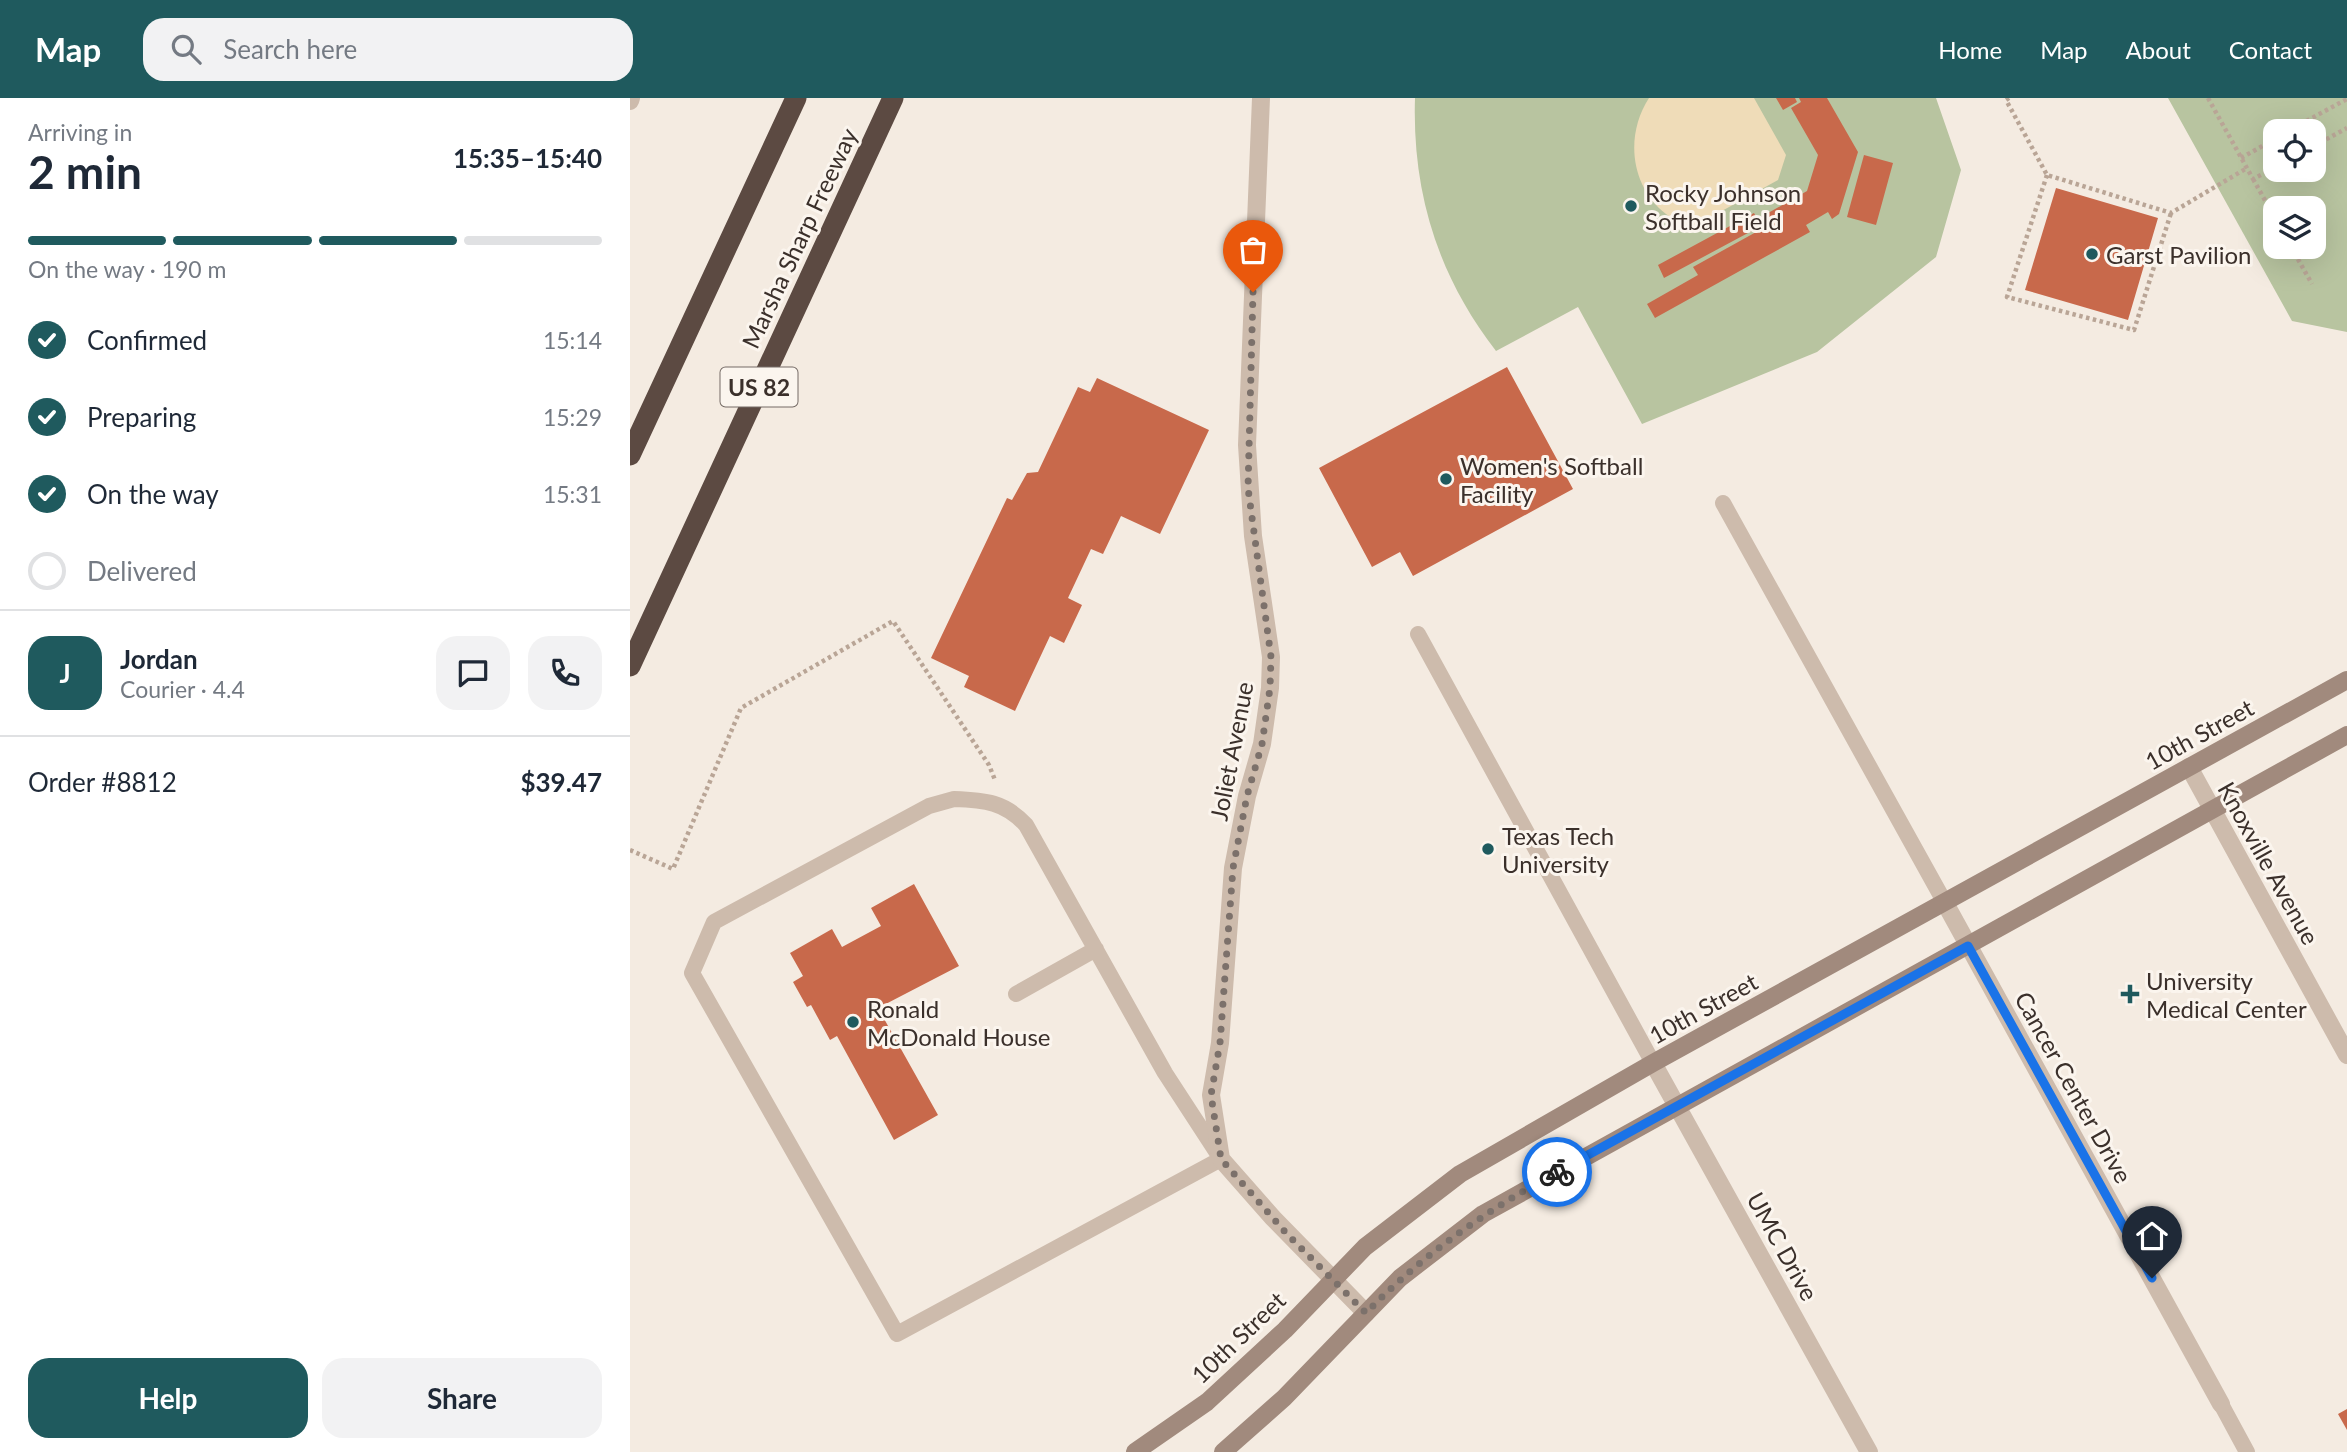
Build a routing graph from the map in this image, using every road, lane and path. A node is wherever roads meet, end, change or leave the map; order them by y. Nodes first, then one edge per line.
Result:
1 (796, 98) edge
2 (1261, 98) edge
3 (2009, 98) edge
4 (2208, 98) edge
5 (2347, 99) edge
6 (892, 101) edge
7 (2310, 119) edge
8 (2347, 128) edge
9 (2326, 139) edge
10 (2263, 146) edge
11 (2241, 158) junction
12 (2247, 168) junction
13 (2047, 175) junction
14 (2263, 175) edge
15 (2253, 180) junction
16 (2263, 197) edge
17 (2171, 213) junction
18 (2298, 259) edge
19 (2312, 284) dead end
20 (630, 455) edge
21 (1723, 503) dead end
22 (1418, 634) dead end
23 (630, 666) edge
24 (2347, 680) edge
25 (2347, 735) edge
26 (2189, 768) junction
27 (986, 800) junction
28 (2212, 810) junction
29 (630, 850) edge
30 (1945, 903) junction
31 (1968, 946) junction
32 (1096, 949) junction
33 (1016, 994) dead end
34 (2347, 1055) edge
35 (1654, 1063) junction
36 (1677, 1106) junction
37 (1221, 1159) junction
38 (1331, 1279) junction
39 (1366, 1313) junction
40 (2221, 1404) joint
41 (1135, 1452) edge
42 (1223, 1452) edge
43 (1870, 1452) edge
44 (2247, 1452) edge

1 - 20 highway
2 - 37 street, Joliet Avenue
3 - 13 path
4 - 11 path
5 - 7 path
6 - 23 highway, Marsha Sharp Freeway / US 82
8 - 9 path
10 - 11 path
11 - 12 path
12 - 15 path
12 - 17 path
13 - 17 path
13 - 17 path
14 - 15 path
15 - 16 path
18 - 19 path
21 - 30 lane
22 - 35 lane
24 - 26 street, 10th Street
25 - 28 street
26 - 28 street, Knoxville Avenue
26 - 30 street, 10th Street
27 - 29 path
27 - 32 lane
27 - 37 lane
28 - 31 street
28 - 34 street, Knoxville Avenue
30 - 31 street, Cancer Center Drive
30 - 35 street, 10th Street
31 - 36 street
31 - 40 street, Cancer Center Drive
32 - 33 lane
32 - 37 lane
35 - 36 street, UMC Drive
35 - 38 street, 10th Street
36 - 39 street
36 - 43 street, UMC Drive
37 - 38 street
38 - 39 street
38 - 41 street, 10th Street
39 - 42 street
40 - 44 lane

